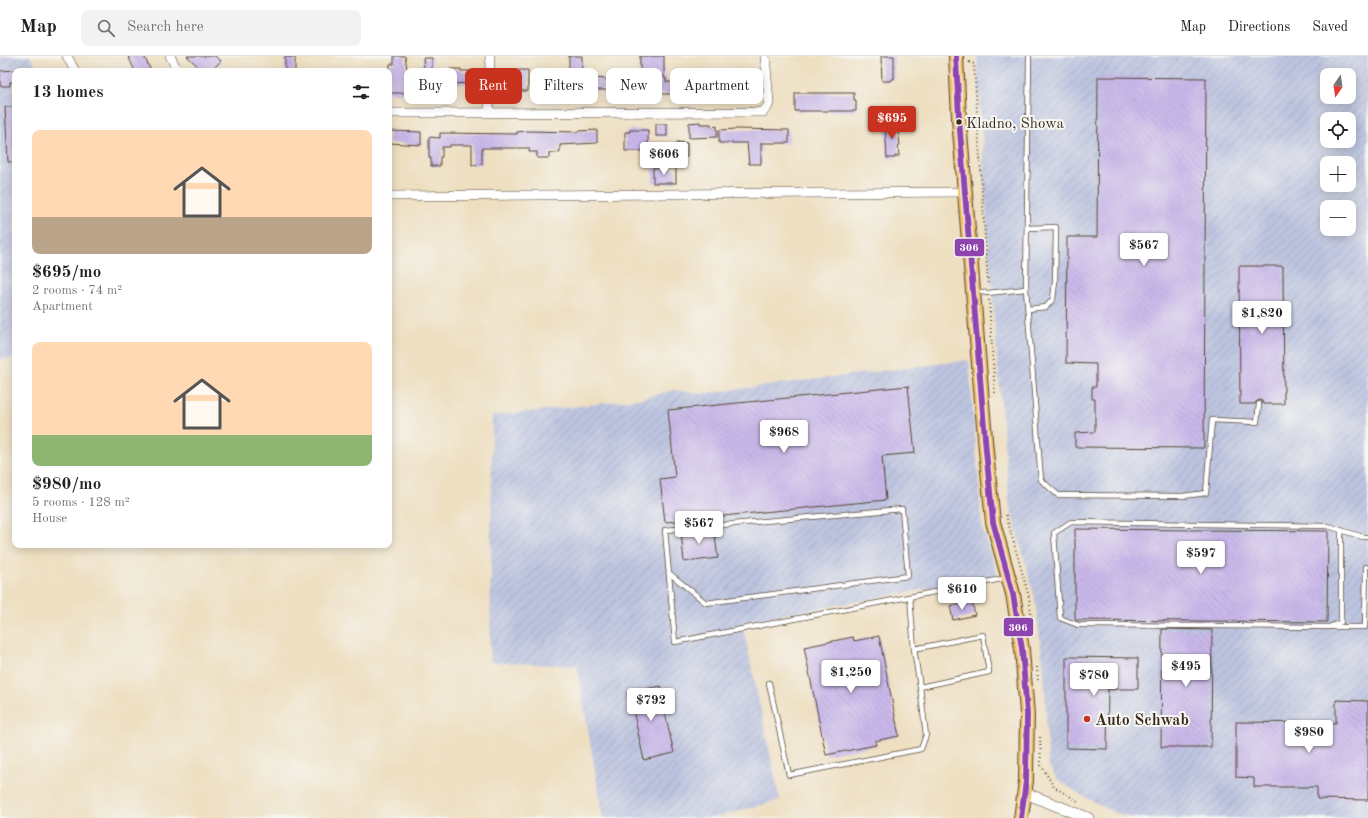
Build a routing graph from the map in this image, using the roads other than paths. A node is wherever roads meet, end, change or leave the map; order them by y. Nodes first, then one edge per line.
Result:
1 (67, 56) edge
2 (170, 56) edge
3 (490, 56) edge
4 (765, 56) edge
5 (1029, 56) edge
6 (956, 58) edge
7 (73, 68) edge
8 (176, 68) edge
9 (489, 112) junction
10 (392, 113) edge
11 (965, 192) junction
12 (392, 196) edge
13 (1027, 228) junction
14 (1026, 289) junction
15 (973, 291) junction
16 (1028, 309) junction
17 (1259, 404) dead end
18 (1341, 530) junction
19 (1368, 537) edge
20 (1366, 567) dead end
21 (669, 573) junction
22 (1008, 577) junction
23 (910, 597) junction
24 (1329, 627) junction
25 (914, 649) junction
26 (769, 682) dead end
27 (920, 687) junction
28 (1025, 793) junction
29 (1086, 817) edge
30 (1021, 818) edge

1 - 7 street
2 - 8 street
3 - 9 street
4 - 9 street
5 - 13 lane
6 - 11 main road
9 - 10 street
11 - 12 street
11 - 15 main road
13 - 14 lane
13 - 16 lane
14 - 15 lane
14 - 16 lane
15 - 22 main road
16 - 17 lane
18 - 19 lane
18 - 24 lane
18 - 24 lane
20 - 24 lane
21 - 21 lane
21 - 23 lane
22 - 23 lane
22 - 28 main road
23 - 25 lane
25 - 27 lane
25 - 27 lane
26 - 27 lane
28 - 29 street
28 - 30 main road

